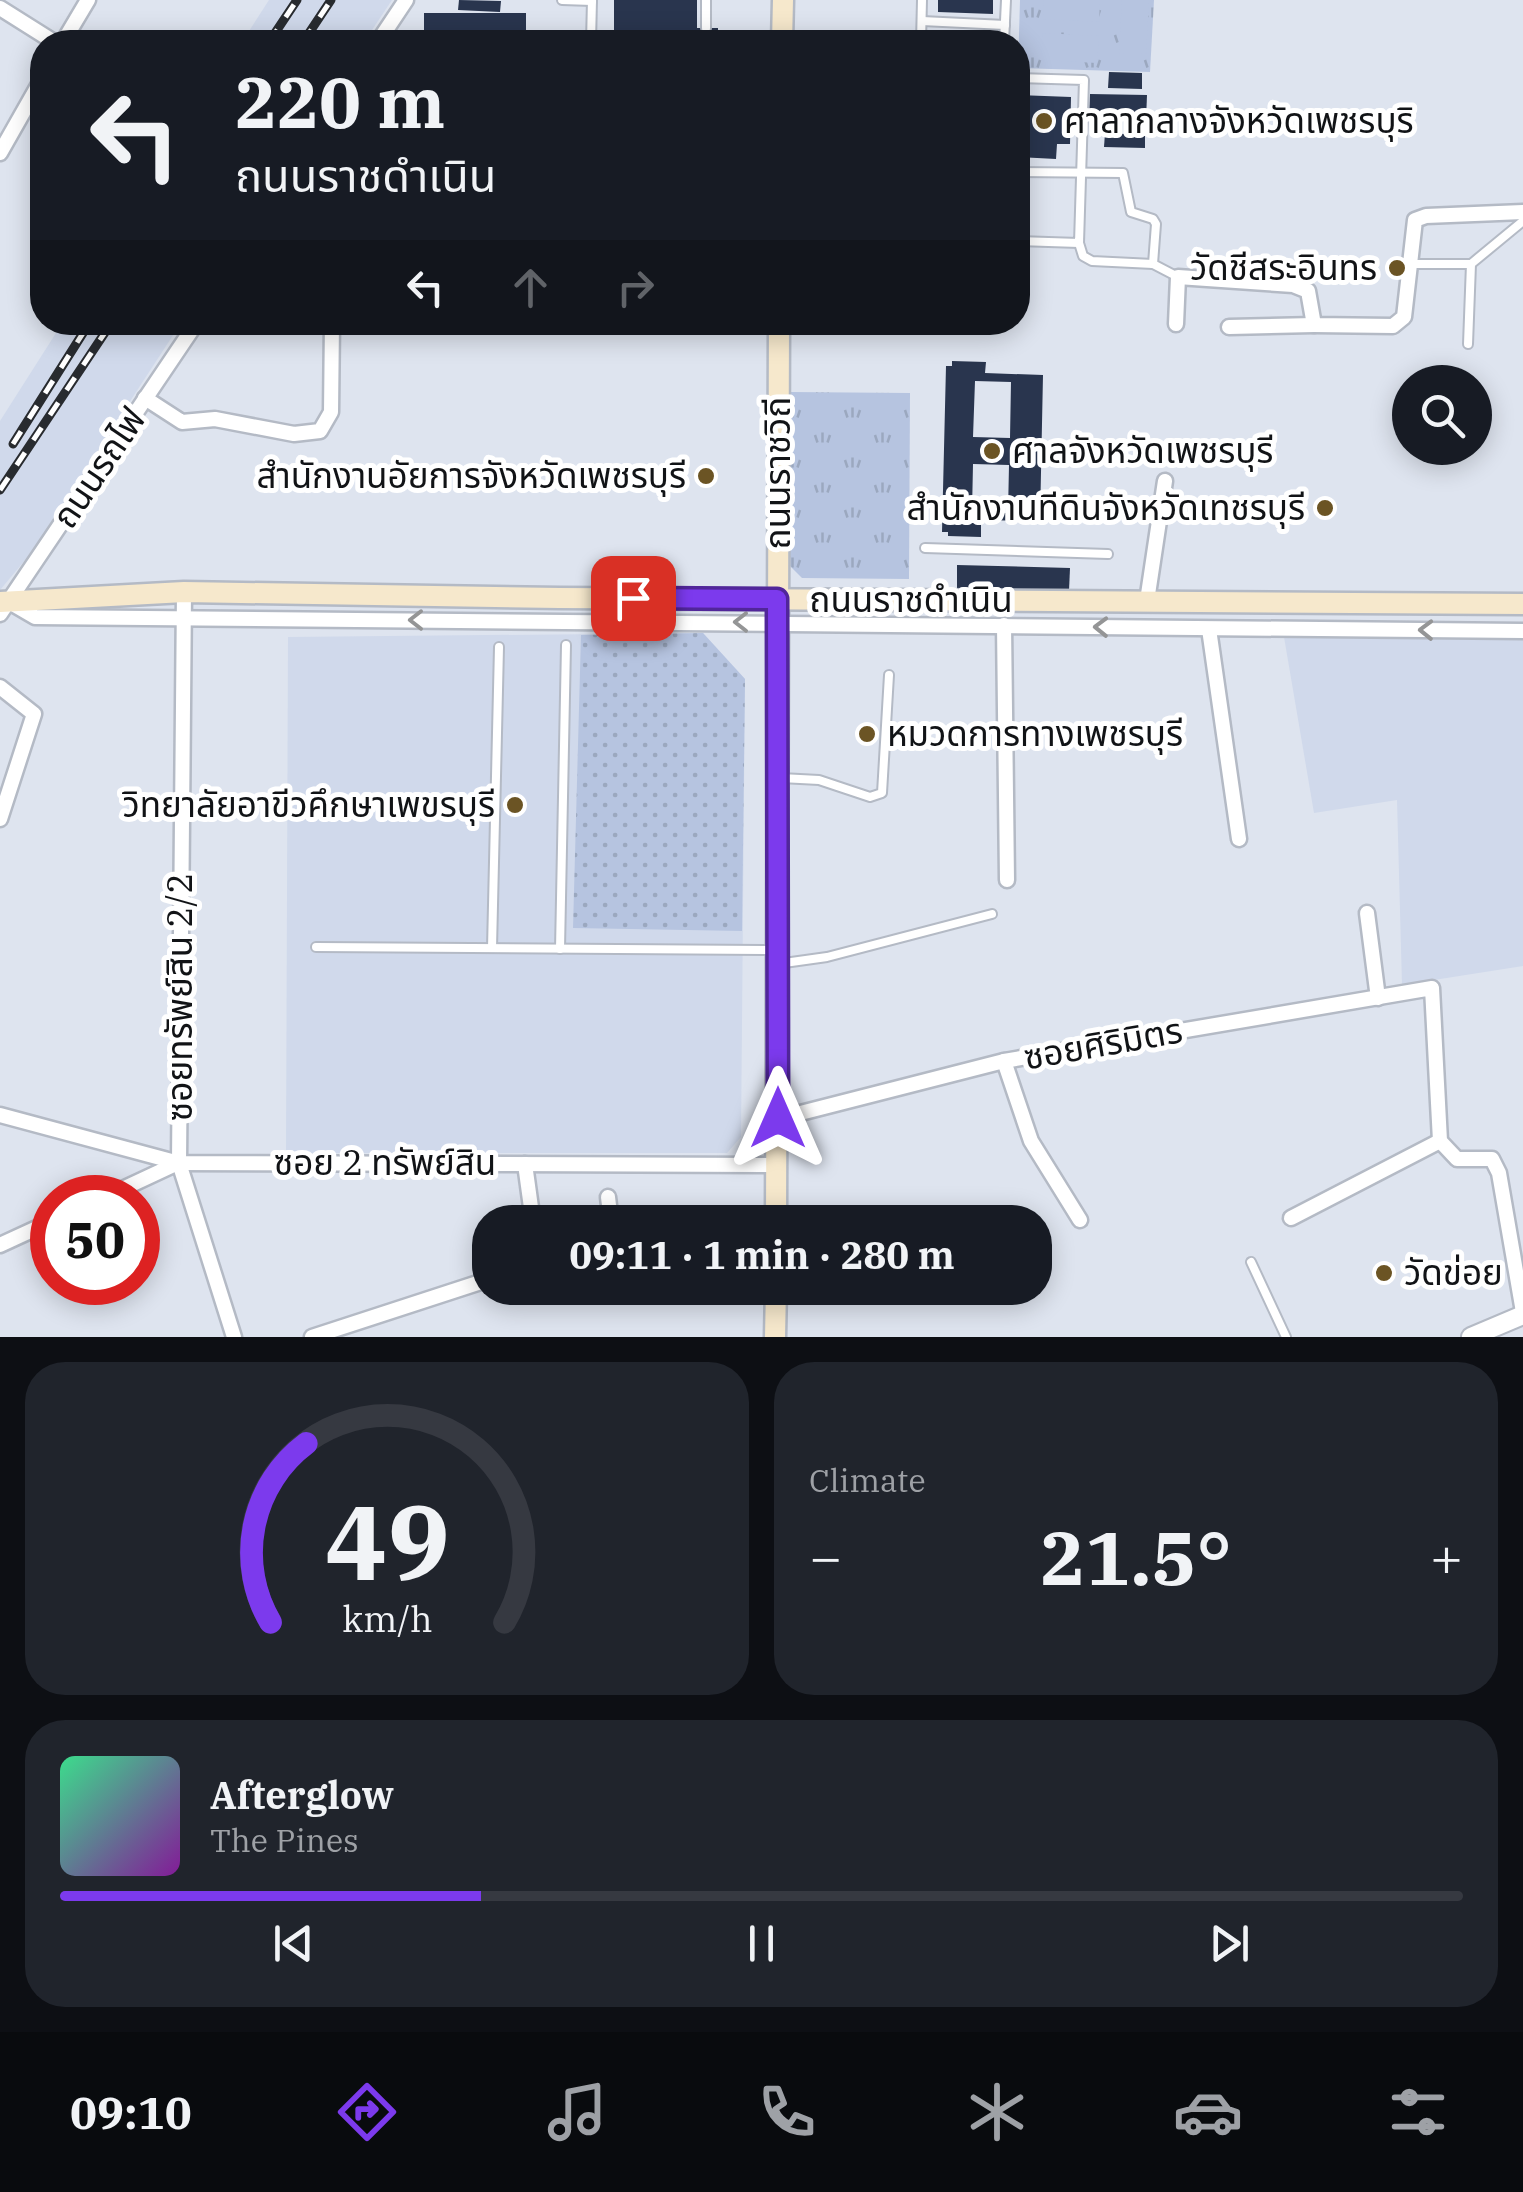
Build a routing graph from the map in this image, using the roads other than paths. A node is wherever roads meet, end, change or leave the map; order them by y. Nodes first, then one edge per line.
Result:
1 (88, 0) edge
2 (406, 0) edge
3 (562, 0) edge
4 (592, 0) edge
5 (706, 0) edge
6 (783, 0) edge
7 (922, 0) edge
8 (1006, 0) edge
9 (0, 8) edge
10 (922, 21) junction
11 (1005, 24) junction
12 (706, 28) dead end
13 (35, 30) edge
14 (70, 30) edge
15 (386, 30) edge
16 (591, 30) edge
17 (782, 30) edge
18 (922, 30) edge
19 (1005, 30) edge
20 (1030, 78) edge
21 (30, 100) edge
22 (0, 153) edge
23 (1082, 171) junction
24 (1030, 172) edge
25 (1523, 212) edge
26 (1523, 222) edge
27 (1030, 241) edge
28 (1079, 243) junction
29 (1153, 264) junction
30 (1410, 264) junction
31 (1471, 264) junction
32 (1178, 277) junction
33 (1176, 324) dead end
34 (1314, 324) junction
35 (1229, 328) dead end
36 (188, 335) edge
37 (332, 335) edge
38 (779, 335) edge
39 (1468, 344) dead end
40 (145, 398) junction
41 (1166, 480) dead end
42 (925, 548) dead end
43 (1108, 554) dead end
44 (184, 592) junction
45 (560, 598) junction
46 (777, 599) junction
47 (986, 600) junction
48 (1147, 600) junction
49 (1316, 604) junction
50 (1523, 604) edge
51 (3, 606) edge
52 (183, 618) junction
53 (559, 621) junction
54 (776, 622) junction
55 (985, 625) junction
56 (1004, 625) junction
57 (1315, 628) junction
58 (1209, 629) junction
59 (1523, 631) edge
60 (566, 645) dead end
61 (499, 647) dead end
62 (890, 675) dead end
63 (0, 687) edge
64 (776, 778) junction
65 (0, 820) edge
66 (1239, 839) dead end
67 (1007, 880) dead end
68 (1367, 912) dead end
69 (992, 914) dead end
70 (316, 948) dead end
71 (492, 948) junction
72 (560, 949) junction
73 (777, 957) junction
74 (1378, 998) junction
75 (1004, 1060) junction
76 (0, 1115) edge
77 (778, 1118) junction
78 (1440, 1141) junction
79 (179, 1162) junction
80 (525, 1164) junction
81 (777, 1165) junction
82 (152, 1175) edge
83 (608, 1197) dead end
84 (531, 1205) edge
85 (609, 1205) edge
86 (776, 1205) edge
87 (1291, 1218) dead end
88 (1080, 1220) dead end
89 (30, 1231) edge
90 (0, 1245) edge
91 (1251, 1262) dead end
92 (472, 1285) edge
93 (776, 1305) edge
94 (1523, 1314) edge
95 (234, 1337) edge
96 (312, 1337) edge
97 (775, 1337) edge
98 (1286, 1337) edge
99 (1471, 1337) edge

1 - 14 street
2 - 15 street
3 - 4 lane
4 - 16 lane
5 - 12 lane
6 - 17 main road
7 - 10 lane
8 - 11 lane
9 - 13 street
10 - 11 lane
10 - 18 lane
11 - 19 lane
20 - 23 lane
21 - 22 street
23 - 24 lane
23 - 28 lane
23 - 29 lane
25 - 30 street
26 - 31 lane
27 - 28 lane
28 - 29 lane
29 - 32 lane
30 - 31 lane
30 - 34 street
31 - 39 lane
32 - 33 street
32 - 34 street
34 - 35 street
36 - 40 street, ถนนรถไฟ
37 - 40 street
38 - 46 main road, ถนนราชวิถี
40 - 51 street, ถนนรถไฟ
41 - 48 street
42 - 43 lane
44 - 45 main road, ถนนราชดำเนิน
44 - 51 main road, ถนนราชดำเนิน
44 - 52 street, ซอยทรัพย์สิน 2/2
45 - 46 main road, ถนนราชดำเนิน
45 - 53 street
46 - 47 main road, ถนนราชดำเนิน
46 - 54 main road, ถนนราชวิถี
47 - 48 main road, ถนนราชดำเนิน
47 - 55 street
48 - 49 main road, ถนนราชดำเนิน
49 - 50 main road, ถนนราชดำเนิน
49 - 57 street
51 - 52 street
53 -> 52 street
52 - 79 street, ซอยทรัพย์สิน 2/2
54 -> 53 street
54 - 55 street
54 - 64 main road, ถนนราชวิถี
55 - 56 street
58 -> 56 street
56 - 67 street
57 - 58 street
59 -> 57 street
58 - 66 street
60 - 72 lane
61 - 71 lane
62 - 64 lane
63 - 65 street
64 - 73 main road, ถนนราชวิถี
68 - 74 street
69 - 73 lane
70 - 71 lane
71 - 72 lane
72 - 73 lane
73 - 77 main road, ถนนราชวิถี
74 - 75 street, ซอยศิริมิตร
74 - 78 street, ซอยศิริมิตร
75 - 77 street, ซอยศิริมิตร
75 - 88 street
76 - 79 street, ซอย 2 ทรัพย์สิน
77 - 81 main road, ถนนราชวิถี
78 - 87 street
78 - 94 street
79 - 80 street, ซอย 2 ทรัพย์สิน
79 - 82 street
79 - 95 street, ซอยทรัพย์สิน 2/2
80 - 81 street, ซอย 2 ทรัพย์สิน
80 - 84 street
81 - 86 main road, ถนนราชวิถี
83 - 85 street
89 - 90 street
91 - 98 lane
92 - 96 street
93 - 97 main road
94 - 99 street

